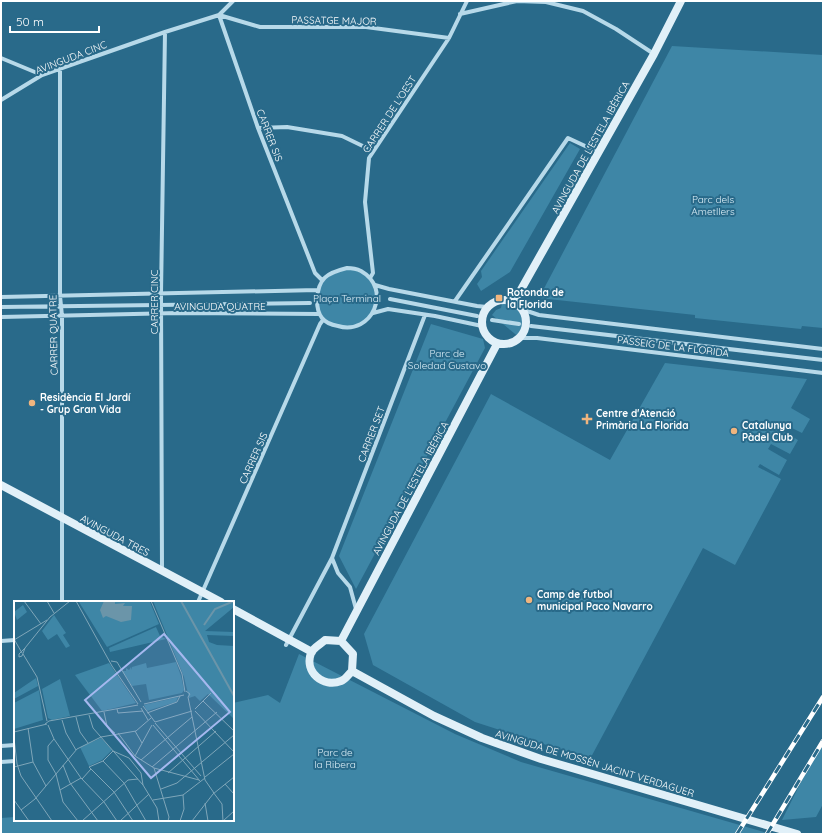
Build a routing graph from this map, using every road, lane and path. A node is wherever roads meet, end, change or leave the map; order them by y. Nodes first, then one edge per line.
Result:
1 (233, 1) edge
2 (466, 1) edge
3 (681, 1) edge
4 (460, 14) junction
5 (219, 15) junction
6 (165, 32) junction
7 (449, 38) junction
8 (654, 54) junction
9 (1, 58) edge
10 (60, 68) junction
11 (42, 75) junction
12 (1, 100) edge
13 (258, 128) junction
14 (373, 151) junction
15 (598, 152) junction
16 (370, 278) junction
17 (322, 280) junction
18 (375, 285) junction
19 (317, 290) junction
20 (161, 294) junction
21 (60, 296) junction
22 (1, 297) edge
23 (390, 299) dead end
24 (455, 301) junction
25 (514, 302) junction
26 (310, 303) dead end
27 (61, 306) junction
28 (162, 306) junction
29 (1, 307) edge
30 (487, 307) junction
31 (524, 310) junction
32 (373, 313) junction
33 (162, 314) junction
34 (319, 314) junction
35 (425, 315) junction
36 (62, 316) junction
37 (477, 316) dead end
38 (1, 317) edge
39 (323, 320) junction
40 (492, 320) dead end
41 (519, 324) dead end
42 (482, 326) junction
43 (530, 326) dead end
44 (520, 338) junction
45 (497, 344) junction
46 (823, 349) edge
47 (823, 360) edge
48 (823, 372) edge
49 (1, 485) edge
50 (62, 518) junction
51 (332, 558) junction
52 (162, 571) junction
53 (203, 592) junction
54 (62, 601) edge
55 (198, 601) edge
56 (219, 601) edge
57 (234, 610) edge
58 (357, 612) junction
59 (14, 640) edge
60 (1, 641) edge
61 (341, 641) junction
62 (288, 642) junction
63 (312, 652) junction
64 (352, 671) junction
65 (14, 745) edge
66 (1, 746) edge
67 (14, 761) edge
68 (1, 762) edge
69 (797, 834) edge

1 - 5 street
2 - 4 street, CARRER DE L'OEST
3 - 8 main road, AVINGUDA DE L'ESTELA IBÈRICA
4 - 7 street, CARRER DE L'OEST
4 - 8 street
5 - 6 street, AVINGUDA CINC
5 - 7 street, PASSATGE MAJOR
5 - 13 street, CARRER SIS
6 - 10 street, AVINGUDA CINC
6 - 20 street, CARRER CINC
7 - 14 street, CARRER DE L'OEST
8 - 15 main road, AVINGUDA DE L'ESTELA IBÈRICA
9 - 11 street
10 - 11 street, AVINGUDA CINC
10 - 21 street, CARRER QUATRE
11 - 12 street, AVINGUDA CINC
13 - 14 street
13 - 17 street, CARRER SIS
14 - 16 street, CARRER DE L'OEST
15 - 24 street
15 - 25 main road, AVINGUDA DE L'ESTELA IBÈRICA
16 - 17 street
16 - 18 street
17 - 19 street
18 - 24 street
18 - 32 street
19 - 20 street, AVINGUDA QUATRE
19 - 34 street
20 - 21 street, AVINGUDA QUATRE
20 - 28 street, CARRER CINC
21 - 22 street, AVINGUDA QUATRE
21 - 27 street, CARRER QUATRE
23 - 37 street
24 - 30 street
25 - 30 main road
25 - 31 main road
26 - 28 street, AVINGUDA QUATRE
27 - 28 street, AVINGUDA QUATRE
27 - 29 street, AVINGUDA QUATRE
27 - 36 street, CARRER QUATRE
28 - 33 street, CARRER CINC
30 - 42 main road
31 - 44 main road
31 - 46 street, PASSEIG DE LA FLORIDA
32 - 35 street
32 - 39 street
33 - 34 street, AVINGUDA QUATRE
33 - 36 street, AVINGUDA QUATRE
33 - 52 street, CARRER CINC
34 - 39 street
35 - 42 street
35 - 51 street, CARRER SET
36 - 38 street, AVINGUDA QUATRE
36 - 50 street, CARRER QUATRE
39 - 53 street, CARRER SIS
40 - 41 street
42 - 45 main road
43 - 47 street, PASSEIG DE LA FLORIDA
44 - 45 main road
44 - 48 street, PASSEIG DE LA FLORIDA
45 - 58 main road, AVINGUDA DE L'ESTELA IBÈRICA
49 - 50 main road, AVINGUDA TRES
50 - 52 main road, AVINGUDA TRES
50 - 54 street, CARRER QUATRE
51 - 58 street
51 - 62 street, CARRER SET
52 - 53 main road, AVINGUDA TRES
53 - 55 street, CARRER SIS
53 - 56 main road, AVINGUDA TRES
57 - 62 main road
58 - 61 main road, AVINGUDA DE L'ESTELA IBÈRICA
59 - 60 street
61 - 63 main road
61 - 64 main road
62 - 63 main road
63 - 64 main road
64 - 69 main road, AVINGUDA DE MOSSÈN JACINT VERDAGUER
65 - 66 street
67 - 68 street

